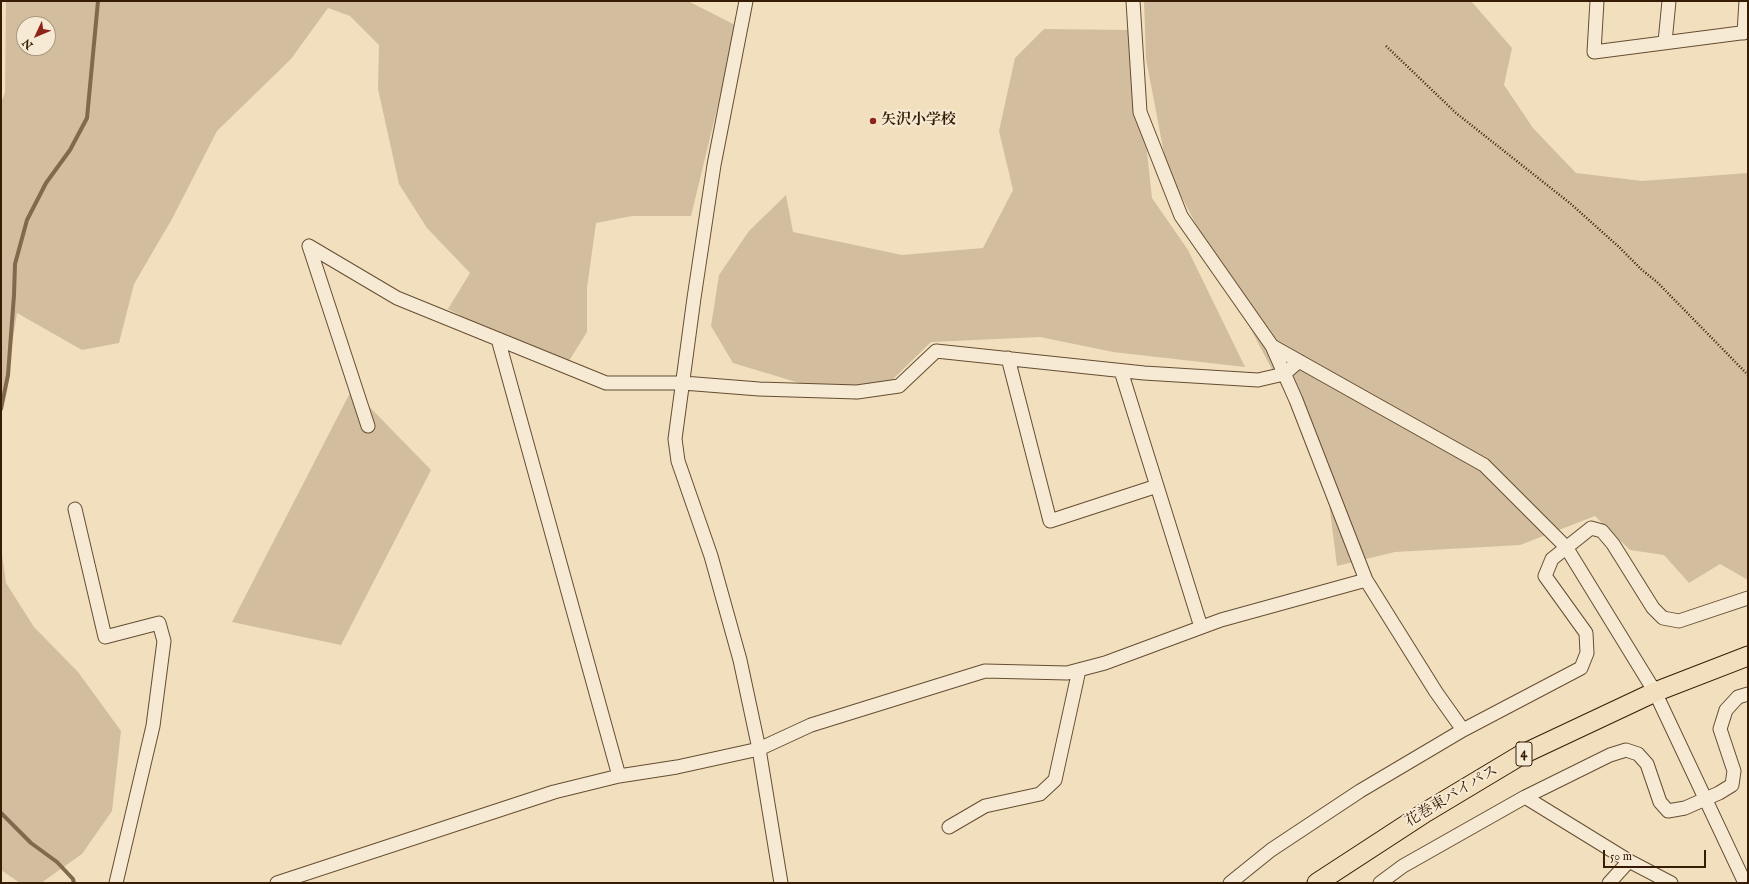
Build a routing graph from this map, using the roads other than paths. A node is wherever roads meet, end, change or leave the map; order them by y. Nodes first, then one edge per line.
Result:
1 (746, 1) edge
2 (1133, 1) edge
3 (1597, 1) edge
4 (1669, 1) edge
5 (1746, 1) edge
6 (1746, 33) edge
7 (1665, 42) junction
8 (498, 339) junction
9 (1272, 346) junction
10 (1008, 358) junction
11 (1299, 361) junction
12 (1122, 371) junction
13 (1284, 374) junction
14 (683, 383) junction
15 (368, 426) dead end
16 (1157, 486) junction
17 (75, 508) dead end
18 (1566, 547) junction
19 (1366, 580) junction
20 (1748, 598) edge
21 (1201, 627) junction
22 (1748, 656) edge
23 (1079, 670) junction
24 (1655, 692) junction
25 (1748, 694) edge
26 (1463, 730) junction
27 (759, 749) junction
28 (619, 776) junction
29 (1525, 796) junction
30 (1705, 800) junction
31 (949, 827) dead end
32 (1629, 860) junction
33 (116, 883) edge
34 (277, 883) edge
35 (781, 883) edge
36 (1230, 883) edge
37 (1317, 883) edge
38 (1380, 883) edge
39 (1609, 883) edge
40 (1671, 883) edge
41 (1745, 883) edge

1 - 14 street
2 - 9 street
3 - 7 street
4 - 7 street
5 - 6 street
6 - 7 street
8 - 14 street
8 - 15 street
8 - 28 street
9 - 11 street
9 - 13 street
10 - 12 street
10 - 14 street
10 - 16 street
11 - 13 street
11 - 18 street
12 - 13 street
12 - 16 street
13 - 19 street
14 - 27 street
16 - 21 street
17 - 33 street
18 - 20 street
18 - 24 street
18 - 26 street
19 - 21 street
19 - 26 street
21 - 23 street
22 - 24 highway, 花巻東バイパス / 4
23 - 27 street
23 - 31 street
24 - 30 street
24 - 37 highway, 花巻東バイパス / 4
25 - 30 street
26 - 36 street
27 - 28 street
27 - 35 street
28 - 34 street
29 - 30 street
29 - 32 street
29 - 38 street
30 - 41 street
32 - 39 street
32 - 40 street

